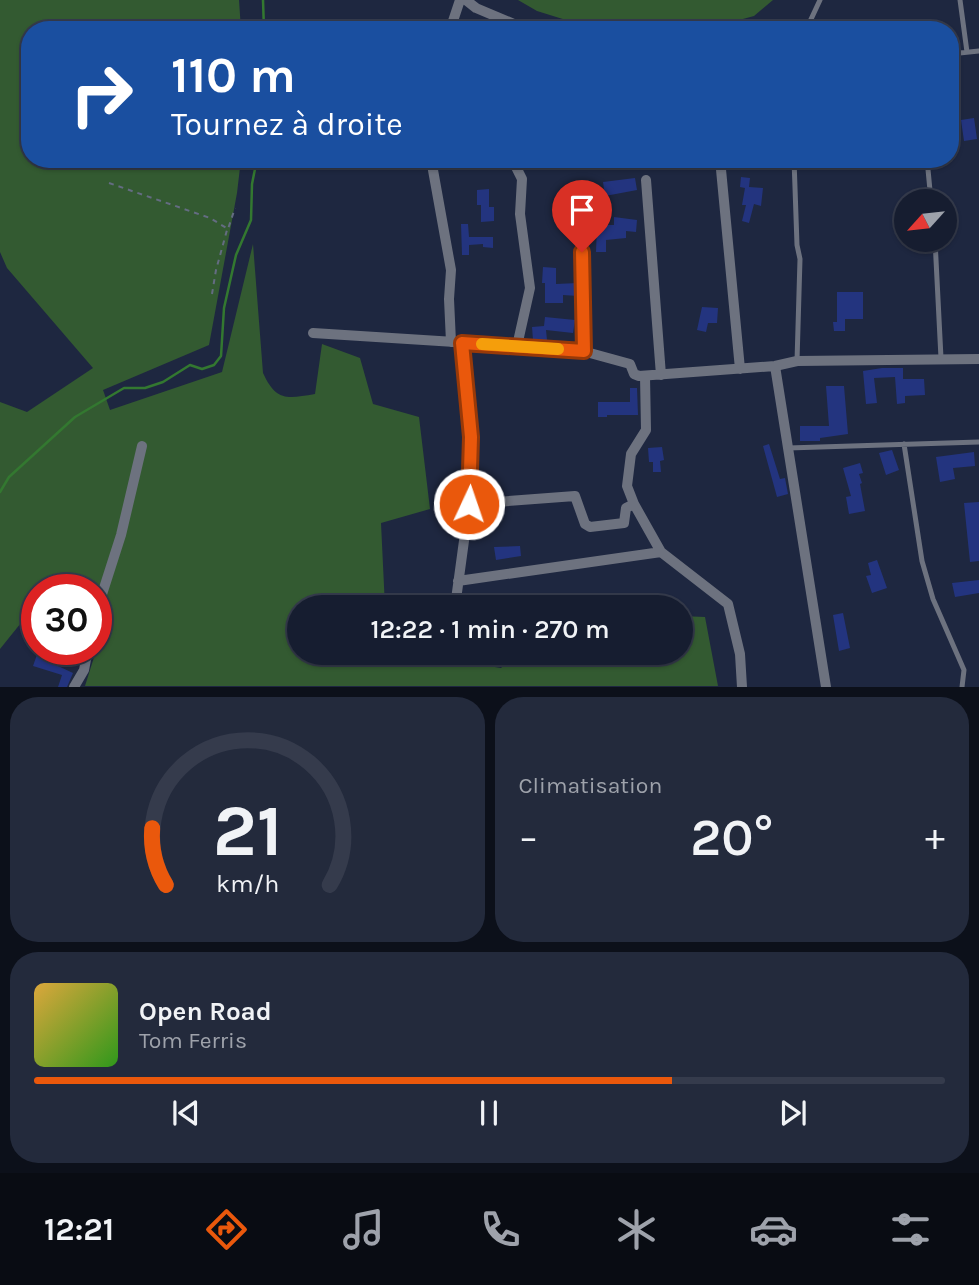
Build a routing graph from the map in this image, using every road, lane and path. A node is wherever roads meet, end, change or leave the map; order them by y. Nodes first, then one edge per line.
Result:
1 (460, 0) edge
2 (466, 0) edge
3 (820, 0) edge
4 (960, 0) edge
5 (453, 21) edge
6 (507, 21) edge
7 (810, 21) edge
8 (979, 51) edge
9 (967, 52) junction
10 (959, 53) edge
11 (433, 168) edge
12 (516, 168) edge
13 (721, 168) edge
14 (794, 168) edge
15 (928, 168) edge
16 (646, 180) dead end
17 (110, 183) dead end
18 (930, 189) edge
19 (235, 208) dead end
20 (582, 228) dead end
21 (228, 229) junction
22 (936, 252) edge
23 (212, 294) dead end
24 (313, 333) dead end
25 (456, 342) junction
26 (517, 346) junction
27 (584, 351) junction
28 (941, 358) junction
29 (979, 359) edge
30 (797, 361) junction
31 (775, 366) junction
32 (740, 369) junction
33 (661, 375) junction
34 (645, 376) junction
35 (979, 442) edge
36 (904, 444) junction
37 (142, 446) dead end
38 (788, 448) junction
39 (469, 504) junction
40 (634, 504) junction
41 (661, 552) junction
42 (108, 574) edge
43 (458, 581) junction
44 (456, 595) edge
45 (85, 665) edge
46 (74, 687) edge
47 (742, 687) edge
48 (826, 687) edge
49 (962, 687) edge

1 - 5 street
2 - 6 street
3 - 7 lane
4 - 9 lane
8 - 9 lane
9 - 10 lane
11 - 25 street
12 - 26 street
13 - 32 street
14 - 30 lane
15 - 18 lane
16 - 33 street
17 - 21 path
19 - 21 path
20 - 27 lane
21 - 23 path
22 - 28 lane
24 - 25 street
25 - 26 street
25 - 39 street
26 - 27 street
27 - 34 street
28 - 29 street
28 - 30 street
30 - 31 street
31 - 32 street
31 - 38 street
32 - 33 street
33 - 34 street
34 - 40 street
35 - 36 lane
36 - 38 lane
36 - 49 lane
37 - 42 street
38 - 48 street
39 - 40 street
39 - 43 street
40 - 41 street
41 - 43 street
41 - 47 street
43 - 44 street
45 - 46 street

